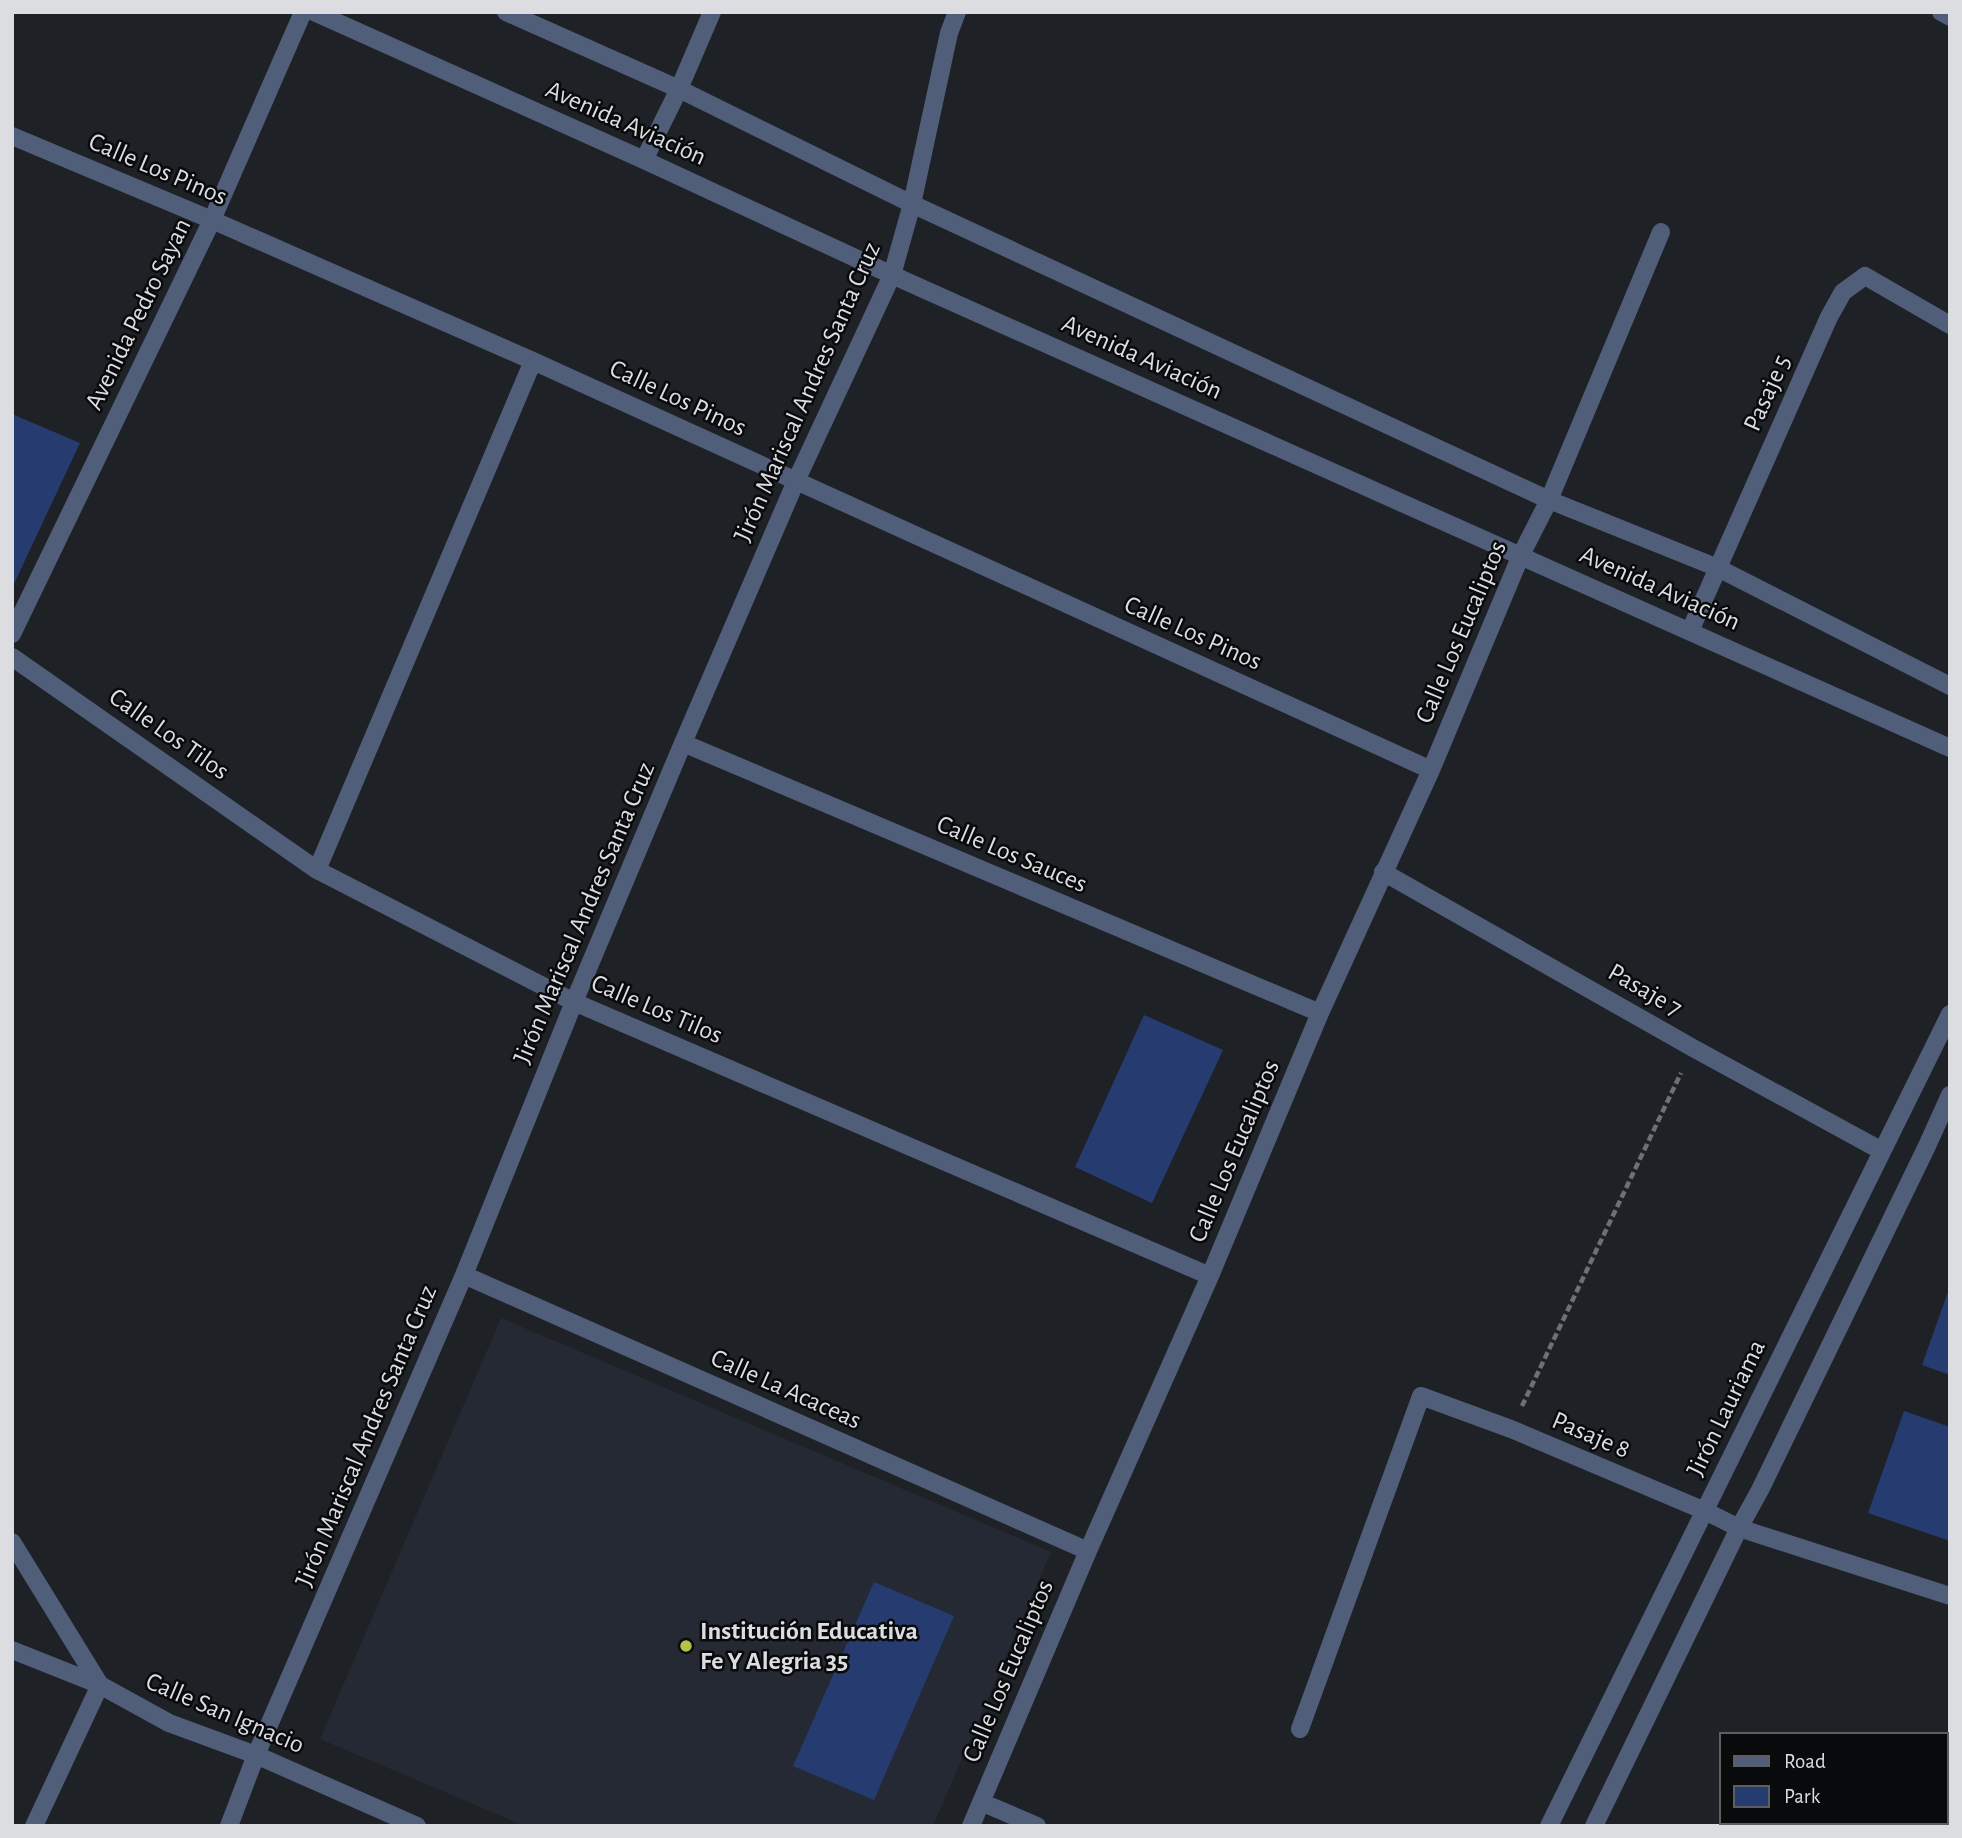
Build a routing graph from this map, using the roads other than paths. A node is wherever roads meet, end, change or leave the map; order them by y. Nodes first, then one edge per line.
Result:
1 (303, 12) edge
2 (314, 12) edge
3 (506, 12) edge
4 (712, 12) edge
5 (957, 12) edge
6 (1941, 12) edge
7 (1950, 17) edge
8 (679, 89) junction
9 (12, 136) edge
10 (643, 160) junction
11 (912, 204) junction
12 (212, 220) junction
13 (1661, 232) dead end
14 (892, 275) junction
15 (1950, 325) edge
16 (533, 361) junction
17 (796, 481) junction
18 (1549, 499) junction
19 (1521, 555) junction
20 (1718, 568) junction
21 (1690, 631) junction
22 (12, 634) edge
23 (12, 657) edge
24 (1950, 686) edge
25 (683, 743) junction
26 (1950, 748) edge
27 (1431, 770) junction
28 (317, 870) junction
29 (1383, 872) junction
30 (575, 1002) junction
31 (1320, 1013) junction
32 (1950, 1014) edge
33 (1950, 1095) edge
34 (1882, 1151) junction
35 (464, 1275) junction
36 (1210, 1276) junction
37 (1705, 1511) junction
38 (1739, 1528) junction
39 (12, 1542) edge
40 (1088, 1551) junction
41 (1950, 1596) edge
42 (12, 1650) edge
43 (100, 1685) junction
44 (1300, 1729) dead end
45 (257, 1755) junction
46 (981, 1802) junction
47 (34, 1826) edge
48 (229, 1826) edge
49 (417, 1826) edge
50 (971, 1826) edge
51 (1037, 1826) edge
52 (1549, 1826) edge
53 (1594, 1826) edge

1 - 12 street, Avenida Pedro Sayan
2 - 10 street, Avenida Aviación
3 - 8 street, Avenida Aviación
4 - 8 street
5 - 11 street, Jirón Mariscal Andres Santa Cruz
6 - 7 street
8 - 10 street
8 - 11 street, Avenida Aviación
9 - 12 street, Calle Los Pinos
10 - 14 street, Avenida Aviación
11 - 14 street, Jirón Mariscal Andres Santa Cruz
11 - 18 street, Avenida Aviación
12 - 16 street, Calle Los Pinos
12 - 22 street, Avenida Pedro Sayan
13 - 18 street, Calle Los Eucaliptos
14 - 17 street, Jirón Mariscal Andres Santa Cruz
14 - 19 street, Avenida Aviación
15 - 20 street, Pasaje 5
16 - 17 street, Calle Los Pinos
16 - 28 street
17 - 25 street, Jirón Mariscal Andres Santa Cruz
17 - 27 street, Calle Los Pinos
18 - 19 street, Calle Los Eucaliptos
18 - 20 street, Avenida Aviación
19 - 21 street, Avenida Aviación
19 - 27 street, Calle Los Eucaliptos
20 - 21 street, Pasaje 5
20 - 24 street, Avenida Aviación
21 - 26 street, Avenida Aviación
23 - 28 street, Calle Los Tilos
25 - 30 street, Jirón Mariscal Andres Santa Cruz
25 - 31 street, Calle Los Sauces
27 - 29 street, Calle Los Eucaliptos
28 - 30 street, Calle Los Tilos
29 - 31 street, Calle Los Eucaliptos
29 - 34 street, Pasaje 7
30 - 35 street, Jirón Mariscal Andres Santa Cruz
30 - 36 street, Calle Los Tilos
31 - 36 street, Calle Los Eucaliptos
32 - 34 street, Jirón Lauriama
33 - 38 street
34 - 37 street, Jirón Lauriama
35 - 40 street, Calle La Acaceas
35 - 45 street, Jirón Mariscal Andres Santa Cruz
36 - 40 street, Calle Los Eucaliptos
37 - 38 street, Pasaje 8
37 - 44 street, Pasaje 8
37 - 52 street, Jirón Lauriama
38 - 41 street, Pasaje 8
38 - 53 street
39 - 43 street
40 - 46 street, Calle Los Eucaliptos
42 - 43 street, Calle San Ignacio
43 - 45 street, Calle San Ignacio
43 - 47 street
45 - 48 street, Jirón Mariscal Andres Santa Cruz
45 - 49 street, Calle San Ignacio
46 - 50 street, Calle Los Eucaliptos
46 - 51 street

